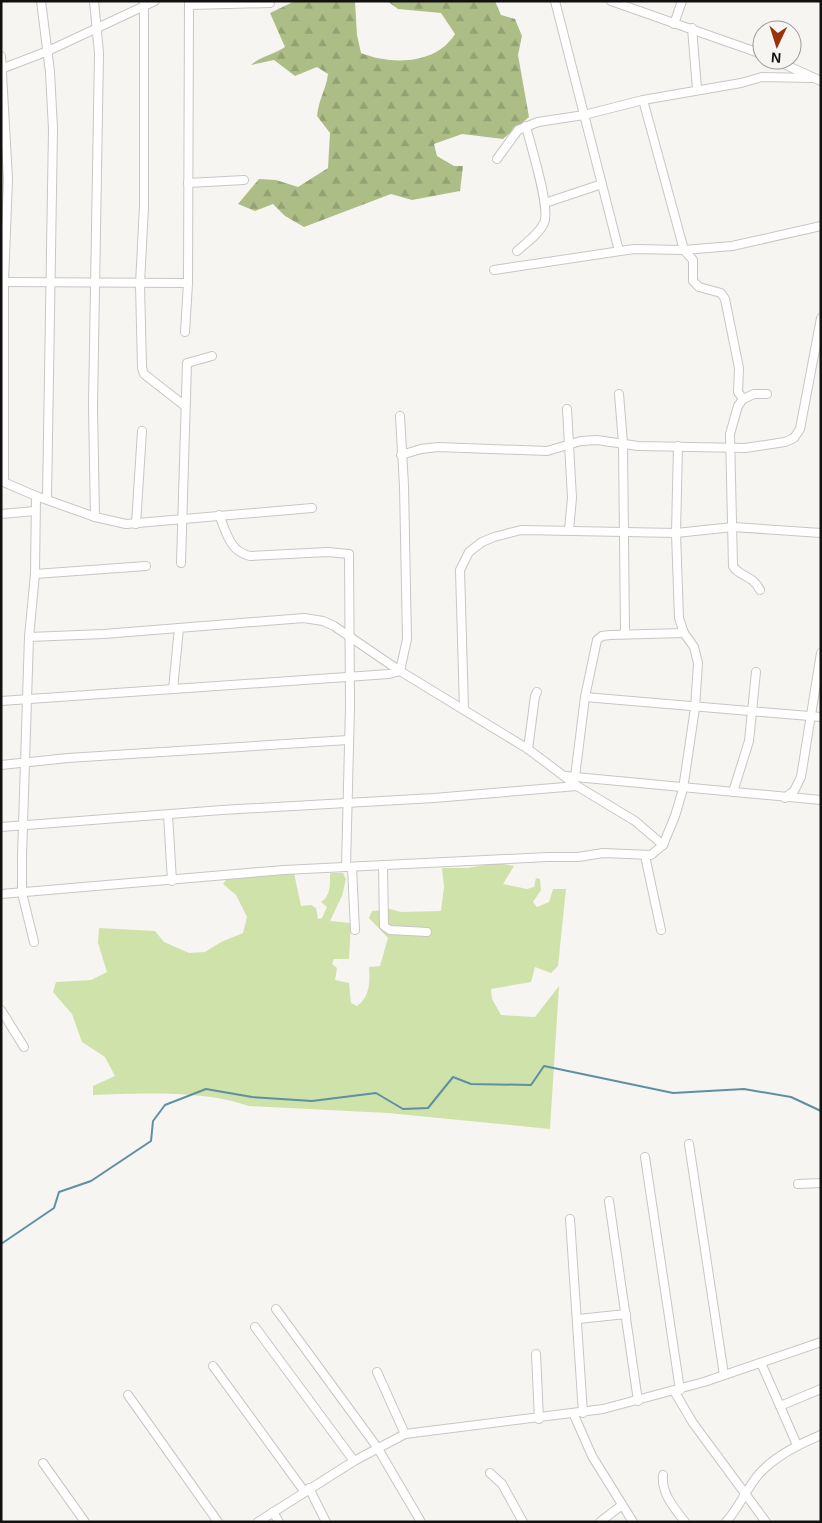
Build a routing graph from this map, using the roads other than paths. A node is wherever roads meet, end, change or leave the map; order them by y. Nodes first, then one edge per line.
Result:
1 (40, 1) edge
2 (94, 1) edge
3 (155, 1) edge
4 (555, 1) edge
5 (682, 1) edge
6 (616, 2) edge
7 (190, 3) edge
8 (270, 3) dead end
9 (144, 4) edge
10 (674, 24) junction
11 (98, 27) junction
12 (692, 28) junction
13 (752, 50) edge
14 (48, 51) junction
15 (1, 56) edge
16 (2, 69) edge
17 (789, 70) edge
18 (793, 73) junction
19 (821, 81) edge
20 (697, 89) junction
21 (643, 100) junction
22 (584, 115) junction
23 (526, 126) junction
24 (497, 158) dead end
25 (244, 180) dead end
26 (188, 183) junction
27 (602, 184) junction
28 (545, 203) junction
29 (821, 226) edge
30 (684, 250) junction
31 (517, 251) dead end
32 (619, 251) junction
33 (494, 270) dead end
34 (3, 282) edge
35 (49, 282) junction
36 (94, 283) junction
37 (188, 283) junction
38 (140, 284) junction
39 (821, 318) edge
40 (185, 332) dead end
41 (212, 356) dead end
42 (619, 394) dead end
43 (768, 394) dead end
44 (743, 398) junction
45 (185, 406) junction
46 (568, 409) dead end
47 (400, 416) dead end
48 (142, 430) dead end
49 (623, 443) junction
50 (570, 444) junction
51 (678, 446) junction
52 (728, 448) junction
53 (557, 450) junction
54 (402, 455) junction
55 (569, 457) junction
56 (2, 482) edge
57 (36, 496) junction
58 (47, 498) junction
59 (312, 508) dead end
60 (35, 511) junction
61 (1, 514) edge
62 (219, 515) junction
63 (95, 517) junction
64 (181, 517) junction
65 (136, 524) junction
66 (733, 527) junction
67 (570, 530) junction
68 (623, 531) junction
69 (676, 533) junction
70 (821, 533) edge
71 (181, 563) dead end
72 (146, 566) dead end
73 (35, 574) junction
74 (760, 590) dead end
75 (179, 628) junction
76 (684, 633) junction
77 (625, 634) junction
78 (29, 637) junction
79 (350, 638) junction
80 (821, 653) edge
81 (400, 670) junction
82 (756, 672) dead end
83 (350, 678) junction
84 (173, 689) junction
85 (537, 692) dead end
86 (586, 697) junction
87 (28, 698) junction
88 (1, 701) edge
89 (695, 708) junction
90 (464, 709) junction
91 (752, 712) junction
92 (810, 716) junction
93 (821, 717) edge
94 (348, 740) junction
95 (528, 749) junction
96 (26, 763) junction
97 (1, 765) edge
98 (563, 775) junction
99 (575, 777) junction
100 (577, 786) junction
101 (683, 788) junction
102 (734, 792) junction
103 (785, 798) junction
104 (821, 800) edge
105 (346, 803) junction
106 (168, 815) junction
107 (23, 826) junction
108 (1, 827) edge
109 (663, 845) junction
110 (645, 856) junction
111 (383, 865) junction
112 (349, 867) junction
113 (172, 881) junction
114 (22, 893) junction
115 (1, 894) edge
116 (355, 930) dead end
117 (661, 930) dead end
118 (427, 932) dead end
119 (34, 942) dead end
120 (1, 1010) edge
121 (24, 1046) dead end
122 (689, 1144) dead end
123 (645, 1157) dead end
124 (821, 1183) edge
125 (798, 1184) dead end
126 (609, 1201) dead end
127 (570, 1219) dead end
128 (276, 1309) dead end
129 (626, 1314) junction
130 (578, 1319) junction
131 (255, 1327) dead end
132 (821, 1342) edge
133 (536, 1354) dead end
134 (761, 1363) junction
135 (213, 1366) dead end
136 (377, 1372) dead end
137 (724, 1375) junction
138 (821, 1389) edge
139 (677, 1390) junction
140 (128, 1395) dead end
141 (638, 1401) junction
142 (780, 1406) junction
143 (584, 1413) junction
144 (574, 1414) junction
145 (539, 1419) junction
146 (405, 1434) junction
147 (821, 1435) edge
148 (797, 1446) junction
149 (377, 1447) junction
150 (354, 1461) junction
151 (43, 1462) dead end
152 (490, 1473) dead end
153 (663, 1475) dead end
154 (307, 1490) junction
155 (746, 1493) junction
156 (622, 1506) junction
157 (273, 1512) junction
158 (85, 1522) edge
159 (218, 1522) edge
160 (258, 1522) edge
161 (279, 1522) edge
162 (326, 1522) edge
163 (421, 1522) edge
164 (523, 1522) edge
165 (600, 1522) edge
166 (633, 1522) edge
167 (685, 1522) edge
168 (726, 1522) edge
169 (766, 1522) edge

1 - 14 street
2 - 11 street
3 - 9 street
4 - 22 street
5 - 10 street
6 - 10 street
7 - 8 street
7 - 26 street
9 - 11 street
9 - 38 street
10 - 12 street
11 - 14 street
11 - 36 street
12 - 13 street
12 - 20 street
14 - 16 street
14 - 35 street
15 - 16 street
16 - 34 street
17 - 18 street
18 - 19 street
18 - 20 street
20 - 21 street
21 - 22 street
21 - 30 street
22 - 23 street
22 - 27 street
23 - 24 street
23 - 28 street
25 - 26 street
26 - 37 street
27 - 28 street
27 - 32 street
28 - 31 street
29 - 30 street
30 - 32 street
30 - 44 street
32 - 33 street
34 - 35 street
34 - 56 street
35 - 36 street
35 - 58 street
36 - 38 street
36 - 63 street
37 - 38 street
37 - 40 street
38 - 45 street
39 - 52 street
41 - 45 street
42 - 49 street
43 - 44 street
44 - 52 street
45 - 64 street
46 - 50 street
47 - 54 street
48 - 65 street
49 - 50 street
49 - 51 street
49 - 68 street
50 - 53 street
50 - 55 street
51 - 52 street
51 - 69 street
52 - 66 street
53 - 54 street
53 - 55 street
54 - 81 street
55 - 67 street
56 - 57 street
57 - 58 street
57 - 60 street
58 - 63 street
59 - 62 street
60 - 61 street
60 - 73 street
62 - 64 street
62 - 79 street
63 - 65 street
64 - 65 street
64 - 71 street
66 - 69 street
66 - 70 street
66 - 74 street
67 - 68 street
67 - 90 street
68 - 69 street
68 - 77 street
69 - 76 street
72 - 73 street
73 - 78 street
75 - 78 street
75 - 79 street
75 - 84 street
76 - 77 street
76 - 89 street
77 - 86 street
78 - 87 street
79 - 81 street
79 - 83 street
80 - 92 street
81 - 83 street
81 - 90 street
82 - 91 street
83 - 84 street
83 - 94 street
84 - 87 street
85 - 95 street
86 - 89 street
86 - 99 street
87 - 88 street
87 - 96 street
89 - 91 street
89 - 101 street
90 - 95 street
91 - 92 street
91 - 102 street
92 - 93 street
92 - 103 street
94 - 96 street
94 - 105 street
95 - 98 street
96 - 97 street
96 - 107 street
98 - 99 street
98 - 100 street
99 - 101 street
100 - 105 street
100 - 109 street
101 - 102 street
101 - 109 street
102 - 103 street
103 - 104 street
105 - 106 street
105 - 112 street
106 - 107 street
106 - 113 street
107 - 108 street
107 - 114 street
109 - 110 street
110 - 111 street
110 - 117 street
111 - 112 street
111 - 118 street
112 - 113 street
112 - 116 street
113 - 114 street
114 - 115 street
114 - 119 street
120 - 121 street
122 - 137 street
123 - 139 street
124 - 125 street
126 - 129 street
127 - 130 street
128 - 149 street
129 - 130 street
129 - 141 street
130 - 143 street
131 - 150 street
132 - 134 street
133 - 145 street
134 - 137 street
134 - 142 street
135 - 154 street
136 - 146 street
137 - 139 street
138 - 142 street
139 - 141 street
139 - 155 street
140 - 159 street
141 - 143 street
142 - 148 street
143 - 144 street
144 - 145 street
144 - 156 street
145 - 146 street
146 - 149 street
147 - 148 street
148 - 155 street
149 - 150 street
149 - 163 street
150 - 154 street
151 - 158 street
152 - 164 street
153 - 167 street
154 - 157 street
154 - 162 street
155 - 168 street
155 - 169 street
156 - 165 street
156 - 166 street
157 - 160 street
157 - 161 street

